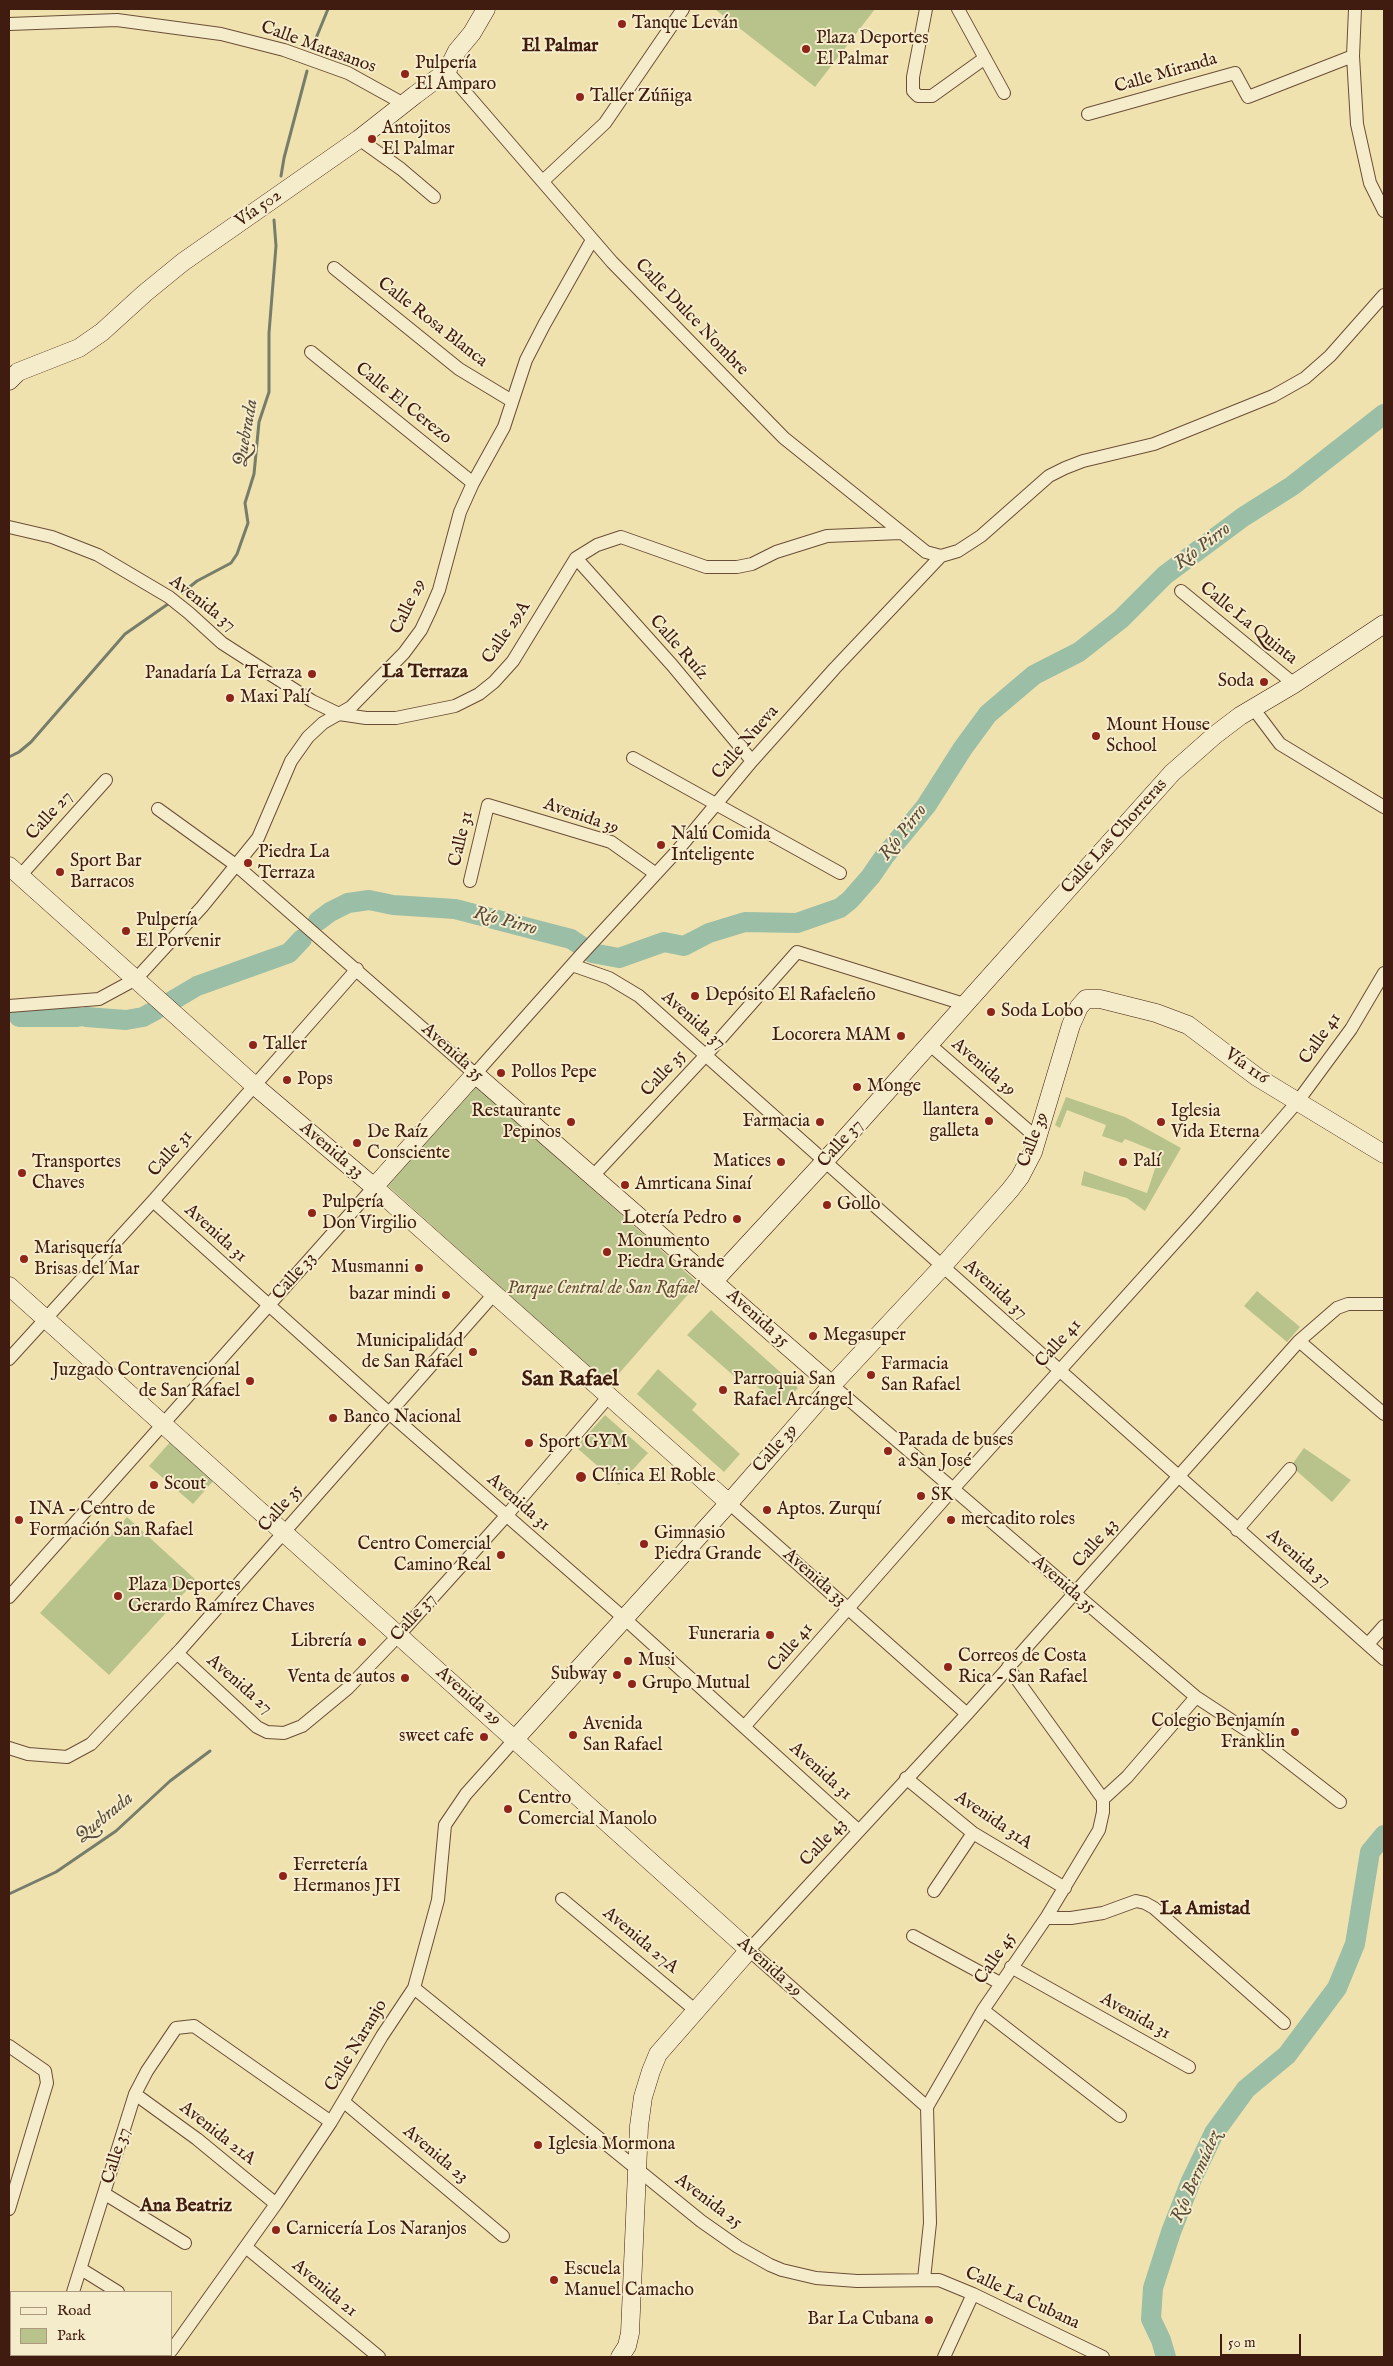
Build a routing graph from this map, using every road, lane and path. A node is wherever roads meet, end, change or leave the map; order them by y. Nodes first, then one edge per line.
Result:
1 (486, 9) edge
2 (683, 9) edge
3 (926, 9) edge
4 (958, 9) edge
5 (1355, 9) edge
6 (9, 24) edge
7 (1353, 56) junction
8 (985, 58) junction
9 (446, 71) junction
10 (1004, 93) dead end
11 (404, 104) junction
12 (1088, 114) dead end
13 (359, 139) junction
14 (543, 181) junction
15 (434, 197) dead end
16 (1384, 211) edge
17 (592, 240) junction
18 (334, 268) dead end
19 (1384, 295) edge
20 (311, 352) dead end
21 (9, 381) edge
22 (512, 401) junction
23 (473, 483) junction
24 (9, 527) edge
25 (902, 533) junction
26 (941, 556) junction
27 (576, 558) junction
28 (1181, 591) dead end
29 (1384, 624) edge
30 (1294, 684) junction
31 (1253, 708) junction
32 (338, 714) junction
33 (633, 758) dead end
34 (752, 761) junction
35 (106, 780) dead end
36 (488, 804) joint
37 (716, 805) junction
38 (1384, 807) edge
39 (158, 809) dead end
40 (237, 866) junction
41 (14, 871) edge
42 (840, 873) dead end
43 (656, 874) junction
44 (470, 881) dead end
45 (576, 961) junction
46 (357, 969) junction
47 (1384, 973) edge
48 (136, 979) junction
49 (1100, 999) joint
50 (964, 1004) junction
51 (9, 1006) edge
52 (929, 1044) junction
53 (706, 1056) junction
54 (475, 1074) junction
55 (255, 1086) junction
56 (1298, 1101) junction
57 (1037, 1138) junction
58 (1384, 1154) edge
59 (824, 1162) junction
60 (594, 1176) junction
61 (374, 1187) junction
62 (153, 1201) junction
63 (942, 1267) junction
64 (714, 1281) junction
65 (9, 1286) edge
66 (494, 1294) junction
67 (1384, 1304) edge
68 (269, 1306) junction
69 (46, 1319) junction
70 (1299, 1341) junction
71 (9, 1360) edge
72 (1059, 1371) junction
73 (832, 1385) junction
74 (609, 1396) junction
75 (388, 1412) junction
76 (1384, 1414) edge
77 (162, 1425) junction
78 (1290, 1469) dead end
79 (1178, 1477) junction
80 (953, 1489) junction
81 (729, 1503) junction
82 (506, 1516) junction
83 (1237, 1530) junction
84 (284, 1532) junction
85 (1074, 1595) junction
86 (9, 1597) edge
87 (849, 1608) junction
88 (625, 1620) junction
89 (1384, 1626) edge
90 (398, 1636) junction
91 (1368, 1644) junction
92 (177, 1653) junction
93 (1384, 1659) edge
94 (1008, 1667) junction
95 (1196, 1697) junction
96 (967, 1714) junction
97 (744, 1728) junction
98 (284, 1733) joint
99 (515, 1739) junction
100 (9, 1748) edge
101 (906, 1778) junction
102 (1103, 1798) junction
103 (1340, 1802) dead end
104 (860, 1831) junction
105 (973, 1833) junction
106 (1065, 1888) junction
107 (934, 1891) dead end
108 (562, 1899) dead end
109 (1046, 1918) junction
110 (913, 1936) dead end
111 (749, 1950) junction
112 (1011, 1967) junction
113 (1000, 1983) junction
114 (414, 1988) junction
115 (695, 2010) junction
116 (983, 2010) junction
117 (1284, 2023) dead end
118 (9, 2046) edge
119 (1189, 2067) dead end
120 (136, 2094) junction
121 (344, 2102) junction
122 (928, 2107) junction
123 (1120, 2116) dead end
124 (331, 2122) junction
125 (638, 2170) junction
126 (105, 2194) junction
127 (276, 2204) junction
128 (9, 2209) edge
129 (503, 2236) dead end
130 (185, 2243) dead end
131 (247, 2248) junction
132 (81, 2269) junction
133 (924, 2279) junction
134 (73, 2291) edge
135 (116, 2291) edge
136 (973, 2294) junction
137 (172, 2350) edge
138 (379, 2357) edge
139 (620, 2357) edge
140 (944, 2357) edge
141 (1103, 2357) edge

1 - 9 main road, Vía 502
2 - 14 street
3 - 8 street
4 - 8 street
5 - 7 street
6 - 11 street, Calle Matasanos
7 - 12 street, Calle Miranda
7 - 16 street
8 - 10 street
9 - 11 main road, Vía 502
9 - 14 street, Calle Dulce Nombre
11 - 13 main road, Vía 502
13 - 15 street
13 - 21 main road, Vía 502
14 - 17 street, Calle Dulce Nombre
17 - 22 street, Calle 29
17 - 25 street, Calle Dulce Nombre
18 - 22 street, Calle Rosa Blanca
19 - 26 street
20 - 23 street, Calle El Cerezo
22 - 23 street, Calle 29
23 - 32 street, Calle 29
24 - 32 street, Avenida 37
25 - 26 street, Calle Dulce Nombre
25 - 27 street, Calle 29A
26 - 34 street, Calle Nueva
27 - 32 street, Calle 29A
27 - 34 street, Calle Ruíz
28 - 30 street, Calle La Quinta
29 - 30 main road, Calle Las Chorreras
30 - 31 main road, Calle Las Chorreras
31 - 38 street
31 - 50 main road, Calle Las Chorreras
32 - 40 street, Calle 29
33 - 37 street
34 - 37 street, Calle Nueva
35 - 41 street, Calle 27
36 - 43 street, Avenida 39
36 - 44 street, Calle 31
37 - 42 street
37 - 43 street, Calle Nueva
39 - 40 street, Avenida 35
40 - 46 street, Avenida 35
40 - 48 street, Calle 29
41 - 48 main road, Avenida 33
43 - 45 street, Calle Nueva
45 - 53 street, Avenida 37
45 - 54 street, Calle 33
46 - 54 street, Avenida 35
46 - 55 street, Calle 31
47 - 56 street, Calle 41
48 - 51 street, Calle 29
48 - 55 main road, Avenida 33
49 - 56 main road, Vía 116
49 - 57 main road, Calle 39
50 - 52 main road, Calle 37
50 - 53 street, Calle 35
52 - 57 street, Avenida 39
52 - 59 main road, Calle 37
53 - 59 street, Avenida 37
53 - 60 street, Calle 35
54 - 60 main road, Avenida 35
54 - 61 main road, Calle 33
55 - 61 main road, Avenida 33
55 - 62 street, Calle 31
56 - 58 main road, Vía 116
56 - 72 street, Calle 41
57 - 63 main road, Calle 39
59 - 63 street, Avenida 37
59 - 64 main road, Calle 37
60 - 64 main road, Avenida 35
61 - 66 main road, Avenida 33
61 - 68 street, Calle 33
62 - 68 street, Avenida 31
62 - 69 street, Calle 31
63 - 72 street, Avenida 37
63 - 73 main road, Calle 39
64 - 73 main road, Avenida 35
65 - 69 main road, Avenida 29
66 - 74 main road, Avenida 33
66 - 75 street, Calle 35
67 - 70 street, Calle 43
68 - 75 street, Avenida 31
68 - 77 street, Calle 33
69 - 71 street, Calle 31
69 - 77 main road, Avenida 29
70 - 76 street
70 - 79 street, Calle 43
72 - 79 street, Avenida 37
72 - 80 street, Calle 41
73 - 80 street, Avenida 35
73 - 81 main road, Calle 39
74 - 81 main road, Avenida 33
74 - 82 street, Calle 37
75 - 82 street, Avenida 31
75 - 84 street, Calle 35
77 - 84 main road, Avenida 29
77 - 86 street, Calle 33
78 - 83 street
79 - 83 street, Avenida 37
79 - 85 street, Calle 43
80 - 85 street, Avenida 35
80 - 87 street, Calle 41
81 - 87 street, Avenida 33
81 - 88 main road, Calle 39
82 - 88 street, Avenida 31
82 - 90 street, Calle 37
83 - 91 street, Avenida 37
84 - 90 main road, Avenida 29
84 - 92 street, Calle 35
85 - 94 street, Calle 43
85 - 95 street, Avenida 35
87 - 96 street, Avenida 33
87 - 97 street, Calle 41
88 - 97 street, Avenida 31
88 - 99 main road, Calle 39
89 - 91 street
90 - 98 street, Calle 37
90 - 99 main road, Avenida 29
91 - 93 street, Avenida 37
92 - 98 street, Avenida 27
92 - 100 street, Calle 35
94 - 96 street, Calle 43
94 - 102 street
95 - 102 street
95 - 103 street, Avenida 35
96 - 101 street, Calle 43
97 - 104 street, Avenida 31
99 - 111 main road, Avenida 29
99 - 114 street, Calle Naranjo
101 - 104 street, Calle 43
101 - 105 street, Avenida 31A
102 - 106 street, Calle 45
104 - 111 street, Calle 43
105 - 106 street, Avenida 31A
105 - 107 street
106 - 109 street, Calle 45
108 - 115 street, Avenida 27A
109 - 112 street, Calle 45
109 - 117 street
110 - 113 street
111 - 115 main road
111 - 122 street, Avenida 29
112 - 113 street, Calle 45
112 - 119 street, Avenida 31
113 - 116 street, Calle 45
114 - 121 street, Calle Naranjo
114 - 125 street, Avenida 25
115 - 125 main road
116 - 122 street, Calle 45
116 - 123 street
118 - 128 street
120 - 124 street, Calle 37
120 - 126 street, Calle 37
120 - 127 street, Avenida 21A
121 - 124 street, Calle Naranjo
121 - 129 street, Avenida 23
122 - 133 street
124 - 127 street, Calle Naranjo
125 - 133 street, Avenida 25
125 - 139 main road
126 - 130 street
126 - 132 street, Calle 37
127 - 131 street, Calle Naranjo
131 - 137 street, Calle Naranjo
131 - 138 street, Avenida 21
132 - 134 street, Calle 37
132 - 135 street
133 - 136 street, Calle La Cubana
136 - 140 street
136 - 141 street, Calle La Cubana

